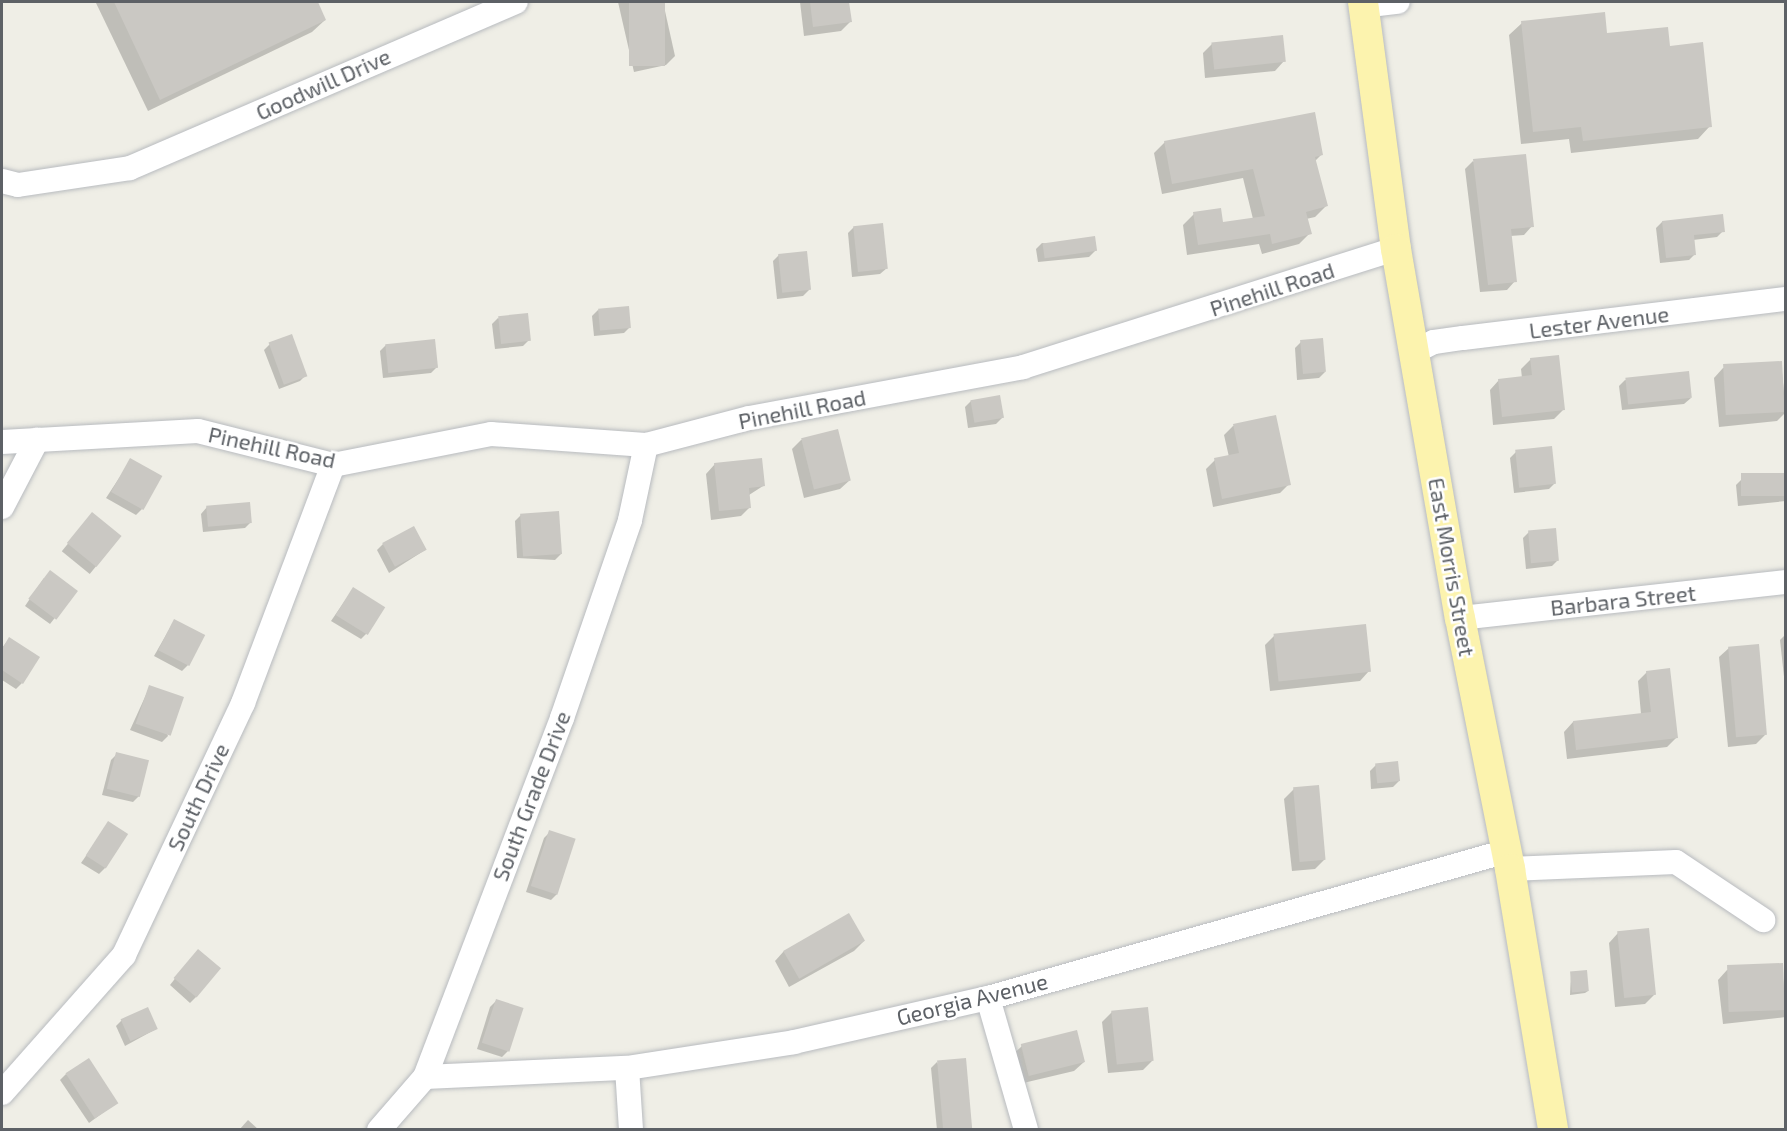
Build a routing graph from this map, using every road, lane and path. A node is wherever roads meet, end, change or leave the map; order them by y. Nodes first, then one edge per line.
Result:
1 (516, 2) edge
2 (1398, 2) edge
3 (1363, 4) edge
4 (2, 181) edge
5 (1396, 249) junction
6 (1785, 299) edge
7 (1414, 352) junction
8 (37, 440) junction
9 (2, 442) edge
10 (646, 445) junction
11 (333, 465) junction
12 (2, 507) edge
13 (1785, 582) edge
14 (1460, 618) junction
15 (1508, 860) junction
16 (1763, 920) dead end
17 (988, 998) junction
18 (627, 1068) junction
19 (425, 1077) junction
20 (2, 1093) edge
21 (379, 1130) edge
22 (631, 1130) edge
23 (1026, 1130) edge
24 (1553, 1130) edge

1 - 4 street, Goodwill Drive
2 - 3 street
3 - 5 main road, East Morris Street
5 - 7 main road, East Morris Street
5 - 10 street, Pinehill Road
6 - 7 street, Lester Avenue
7 - 14 main road, East Morris Street
8 - 9 street, Pinehill Road
8 - 11 street, Pinehill Road
8 - 12 street
10 - 11 street, Pinehill Road
10 - 19 street, South Grade Drive
11 - 20 street, South Drive
13 - 14 street, Barbara Street
14 - 15 main road, East Morris Street
15 - 16 street, Georgia Avenue
15 - 17 street, Georgia Avenue
15 - 24 main road, East Morris Street
17 - 18 street, Georgia Avenue
17 - 23 street
18 - 19 street, Georgia Avenue
18 - 22 street
19 - 21 street, South Grade Drive

